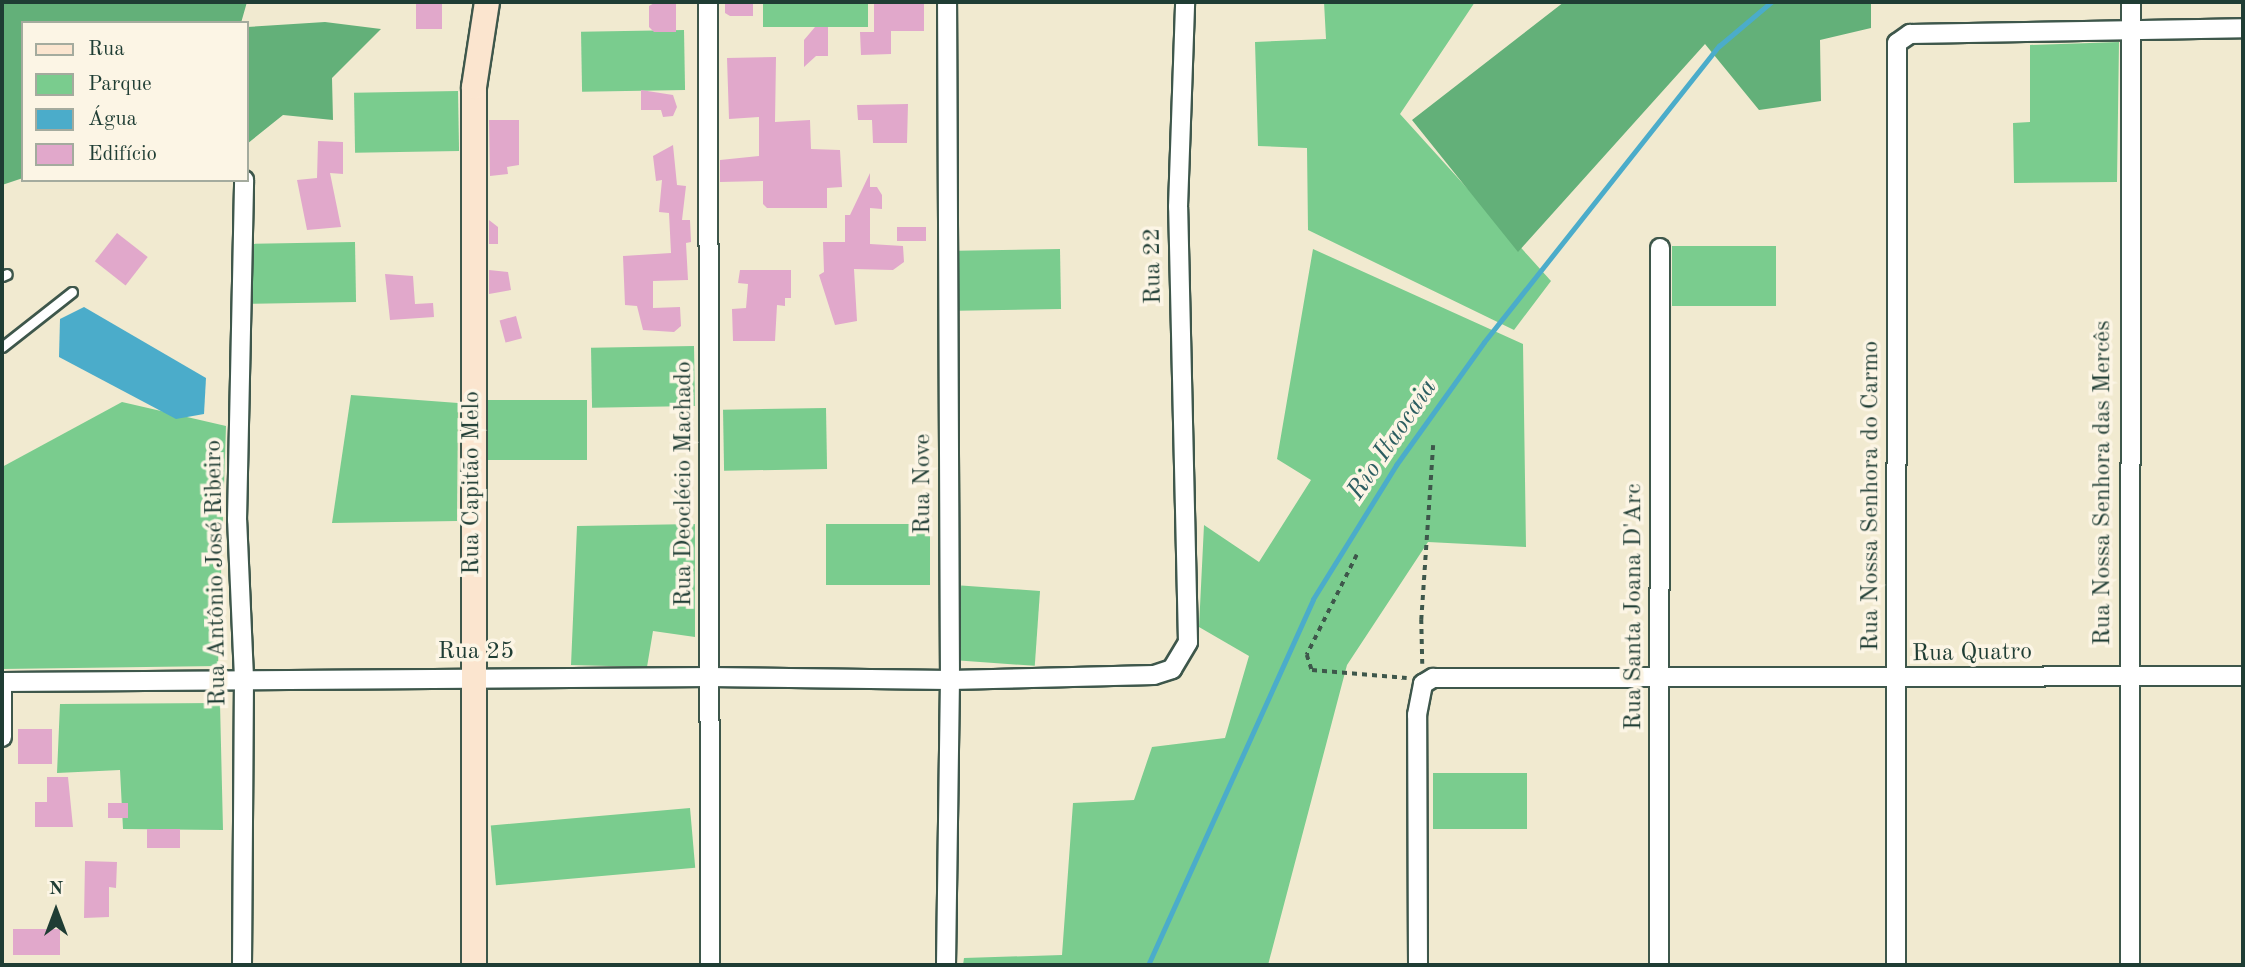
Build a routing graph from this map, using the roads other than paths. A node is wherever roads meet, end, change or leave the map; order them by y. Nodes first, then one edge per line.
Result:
1 (487, 2) edge
2 (708, 2) edge
3 (947, 2) edge
4 (1185, 2) edge
5 (2131, 2) edge
6 (2243, 28) edge
7 (2131, 30) junction
8 (244, 182) edge
9 (1660, 248) dead end
10 (72, 292) dead end
11 (2, 347) edge
12 (2128, 675) junction
13 (2243, 676) edge
14 (710, 677) junction
15 (244, 678) junction
16 (473, 678) junction
17 (1659, 678) junction
18 (950, 680) junction
19 (1896, 680) junction
20 (2, 682) edge
21 (2, 737) edge
22 (242, 965) edge
23 (474, 965) edge
24 (710, 965) edge
25 (946, 965) edge
26 (1418, 965) edge
27 (1659, 965) edge
28 (1896, 965) edge
29 (2130, 965) edge

1 - 16 main road, Rua Capitão Melo
2 - 14 street, Rua Deoclécio Machado
3 - 18 street, Rua Nove
4 - 18 street, Rua 22
5 - 7 street, Rua Nossa Senhora das Mercês
6 - 7 street
7 - 12 street, Rua Nossa Senhora das Mercês
7 - 19 street, Rua Nossa Senhora do Carmo
8 - 15 street, Rua Antônio José Ribeiro
9 - 17 street, Rua Santa Joana D'Arc
10 - 11 lane
12 - 13 street, Rua Quatro
12 - 19 street, Rua Quatro
12 - 29 street, Rua Nossa Senhora das Mercês
14 - 16 street, Rua 25
14 - 18 street, Rua 25
14 - 24 street, Rua Deoclécio Machado
15 - 16 street, Rua 25
15 - 20 street, Rua 25
15 - 22 street, Rua Antônio José Ribeiro
16 - 23 main road, Rua Capitão Melo
17 - 19 street, Rua Quatro
17 - 26 street, Rua Quatro
17 - 27 street, Rua Santa Joana D'Arc
18 - 25 street, Rua Nove
19 - 28 street, Rua Nossa Senhora do Carmo
20 - 21 street

